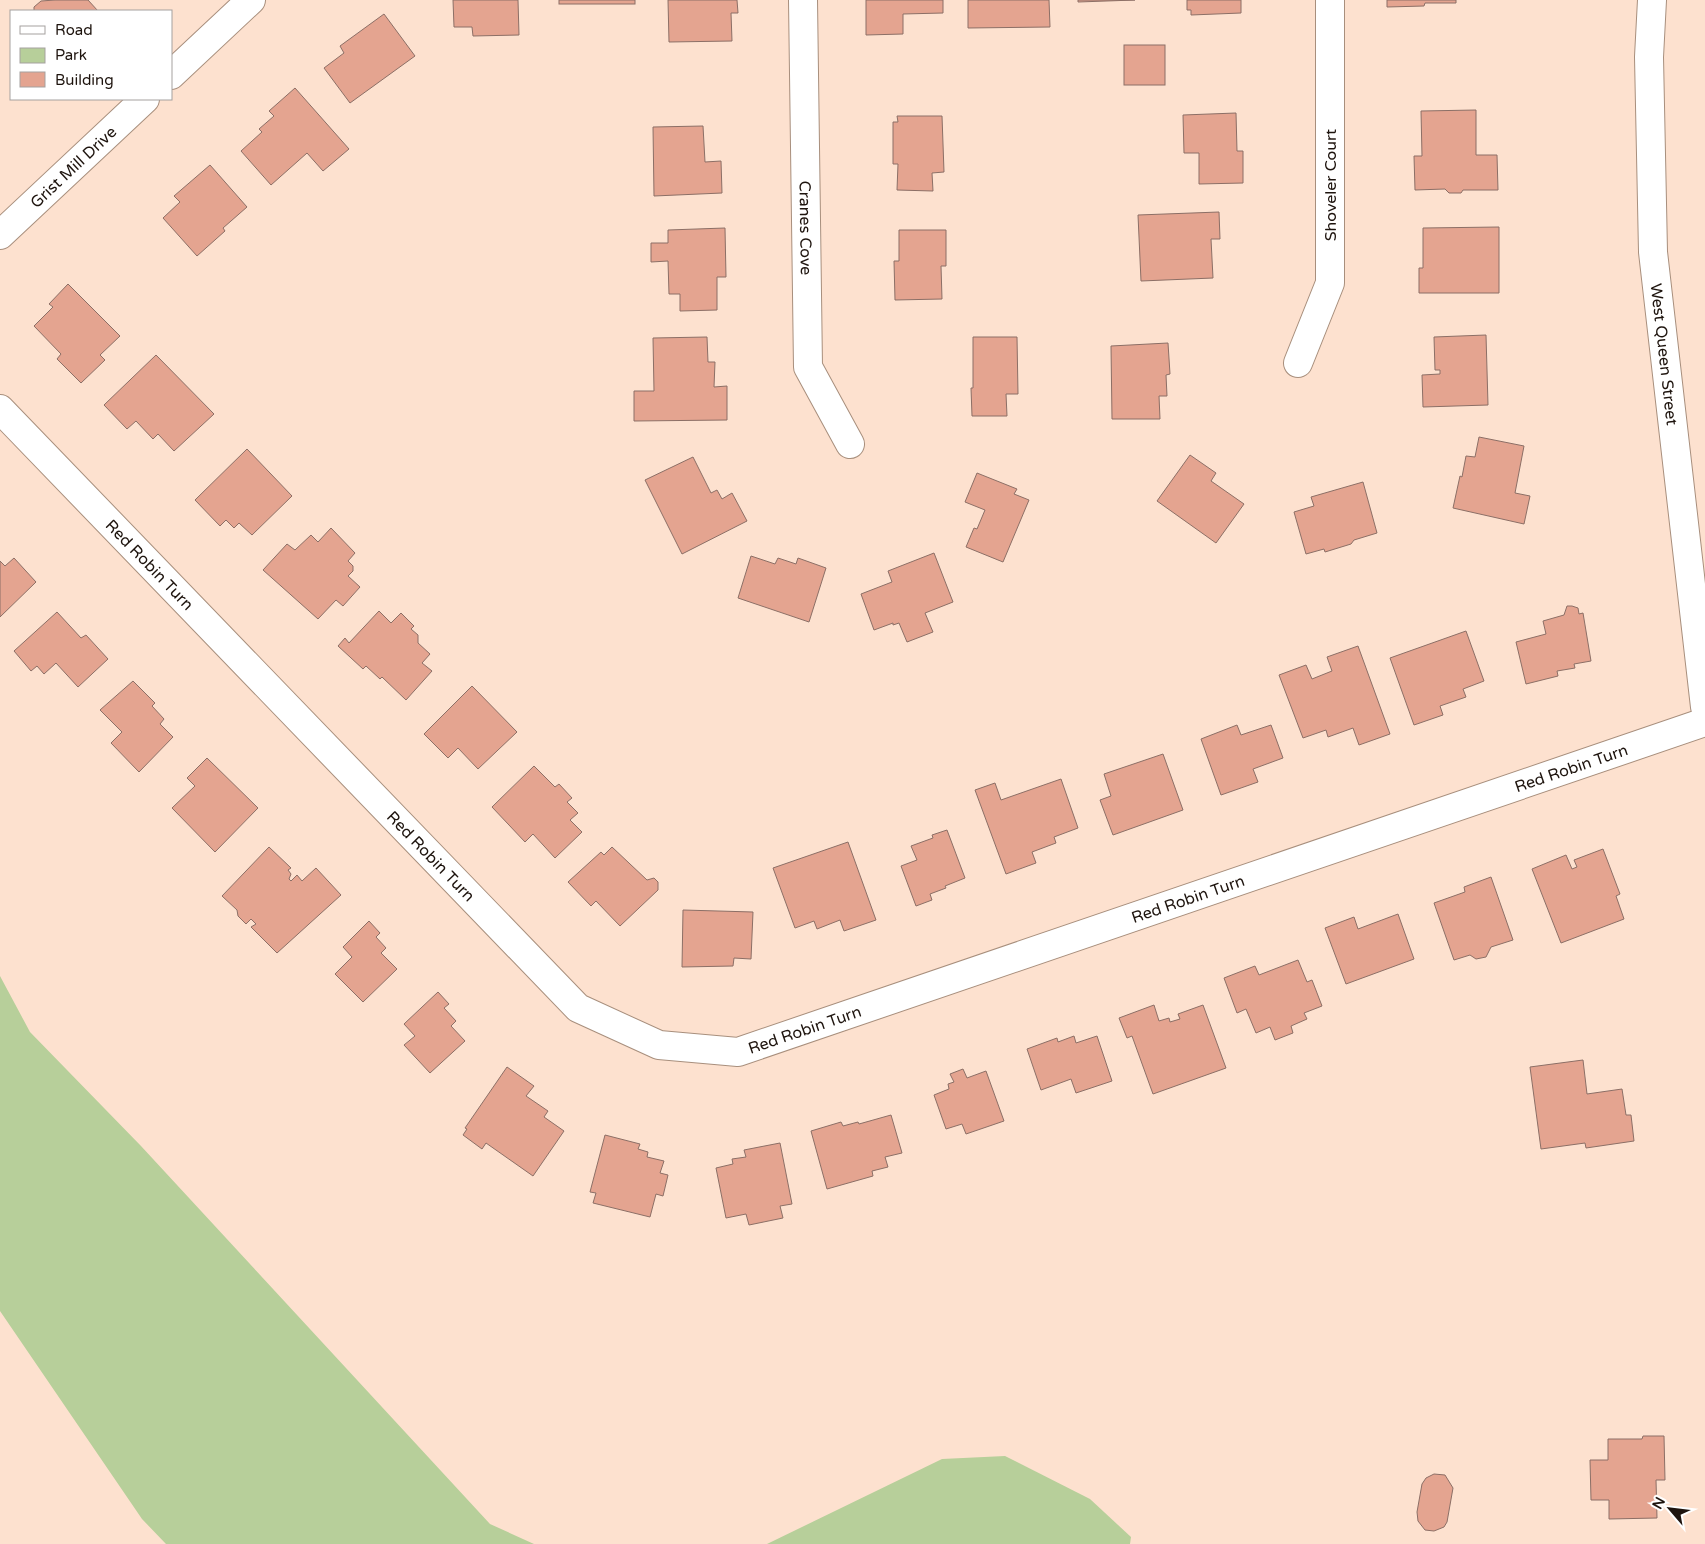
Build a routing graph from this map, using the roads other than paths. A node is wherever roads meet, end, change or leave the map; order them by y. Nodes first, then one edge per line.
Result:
1 (251, 0) edge
2 (804, 0) edge
3 (1330, 0) edge
4 (1652, 0) edge
5 (172, 74) edge
6 (145, 100) edge
7 (0, 235) edge
8 (1298, 363) dead end
9 (0, 409) edge
10 (850, 444) dead end
11 (1705, 707) edge
12 (1705, 722) edge

1 - 5 street
2 - 10 street, Cranes Cove
3 - 8 street, Shoveler Court
4 - 11 street, West Queen Street
6 - 7 street, Grist Mill Drive
9 - 12 street, Red Robin Turn

